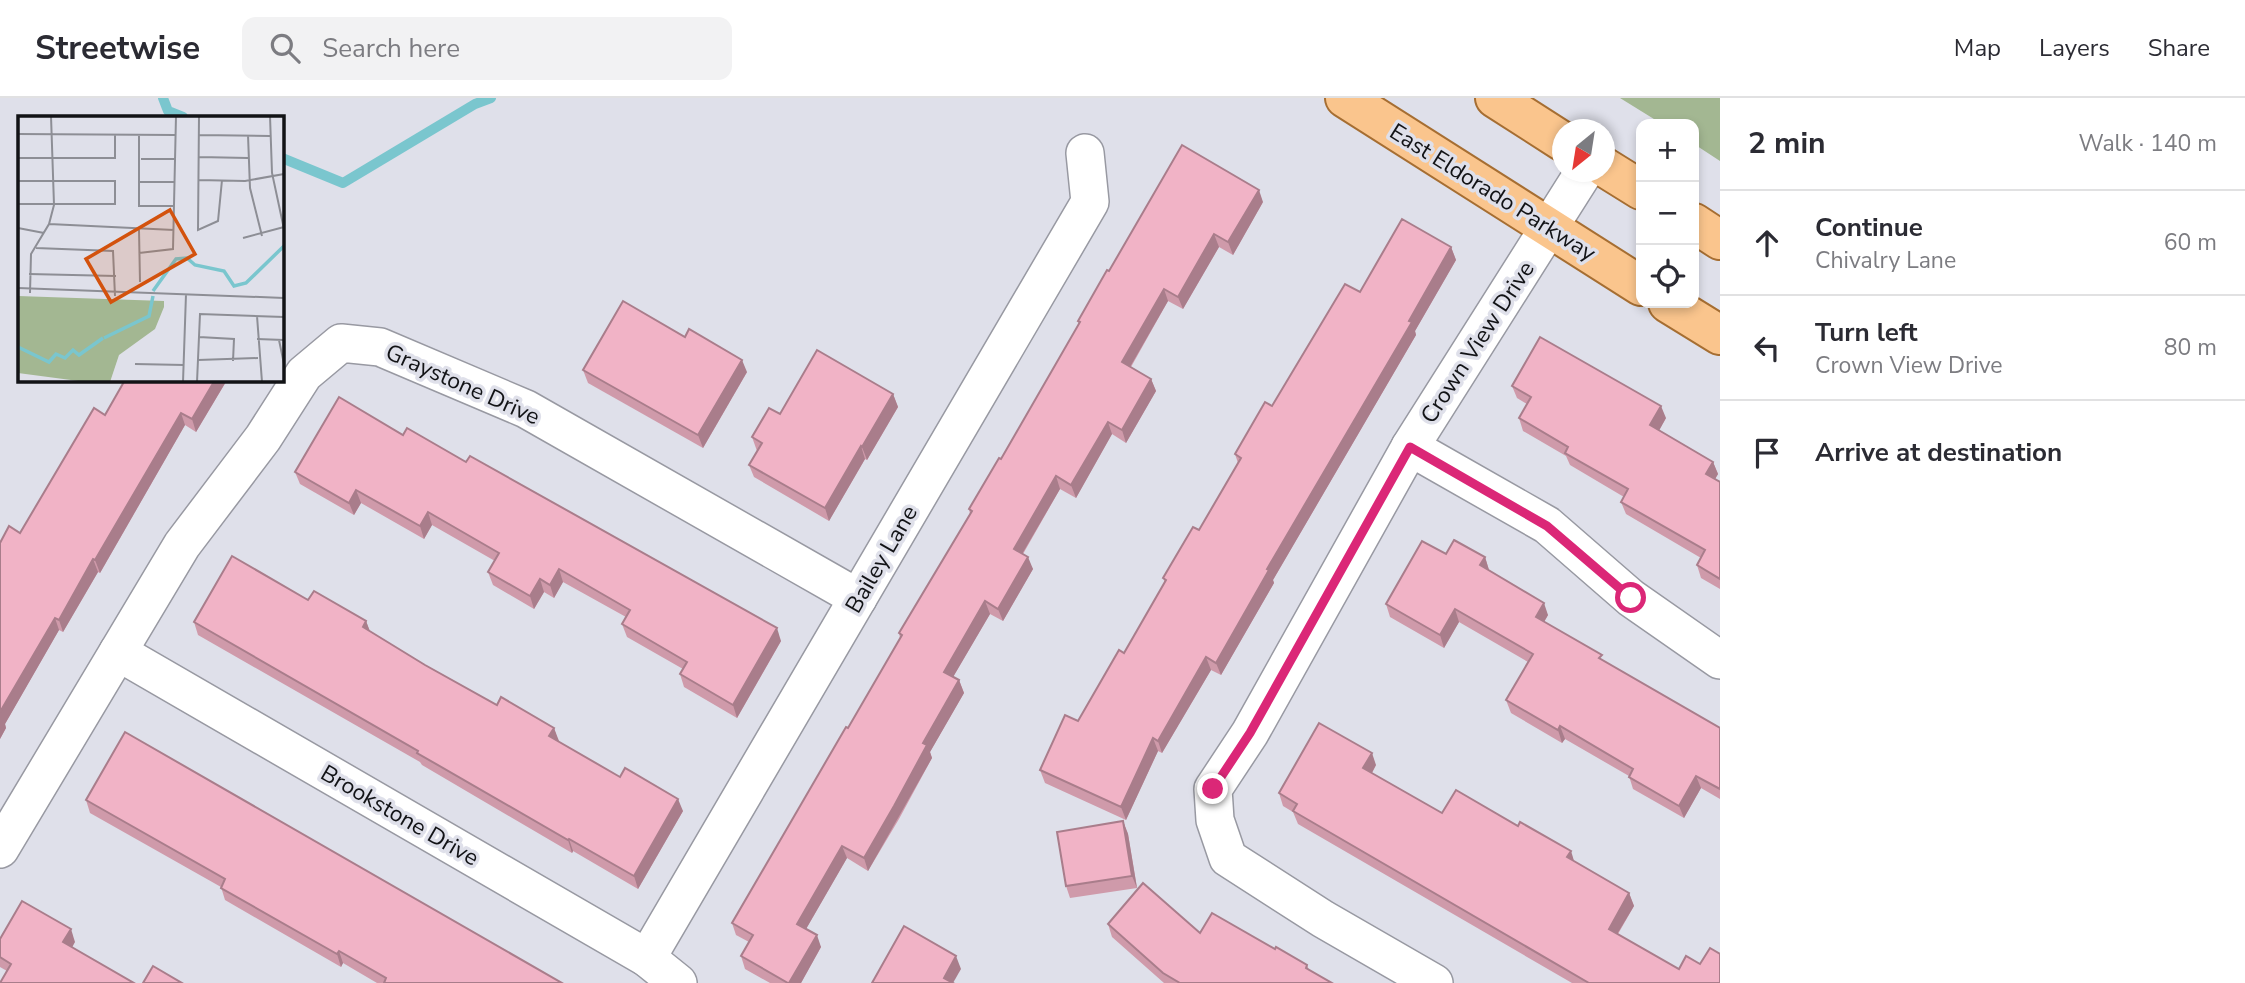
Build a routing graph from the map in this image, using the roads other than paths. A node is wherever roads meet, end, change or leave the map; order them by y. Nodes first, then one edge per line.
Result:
1 (1345, 98) edge
2 (1494, 98) edge
3 (1552, 134) edge
4 (1085, 153) dead end
5 (1615, 173) edge
6 (1578, 182) edge
7 (1636, 187) edge
8 (1699, 226) edge
9 (1550, 229) junction
10 (1720, 240) edge
11 (1636, 283) edge
12 (1676, 308) edge
13 (1720, 335) edge
14 (1410, 447) junction
15 (858, 598) junction
16 (118, 652) junction
17 (1720, 660) edge
18 (0, 849) edge
19 (648, 958) junction
20 (678, 983) edge
21 (1434, 983) edge

1 - 9 main road, East Eldorado Parkway
2 - 3 main road
4 - 15 street, Bailey Lane
5 - 7 main road
6 - 9 street, Crown View Drive
8 - 10 main road
9 - 11 main road, East Eldorado Parkway
9 - 14 street, Crown View Drive
12 - 13 main road
14 - 17 street
14 - 21 street, Crown View Drive
15 - 16 street, Graystone Drive
15 - 19 street, Bailey Lane
16 - 18 street, Graystone Drive
16 - 19 street, Brookstone Drive
19 - 20 street, Brookstone Drive

